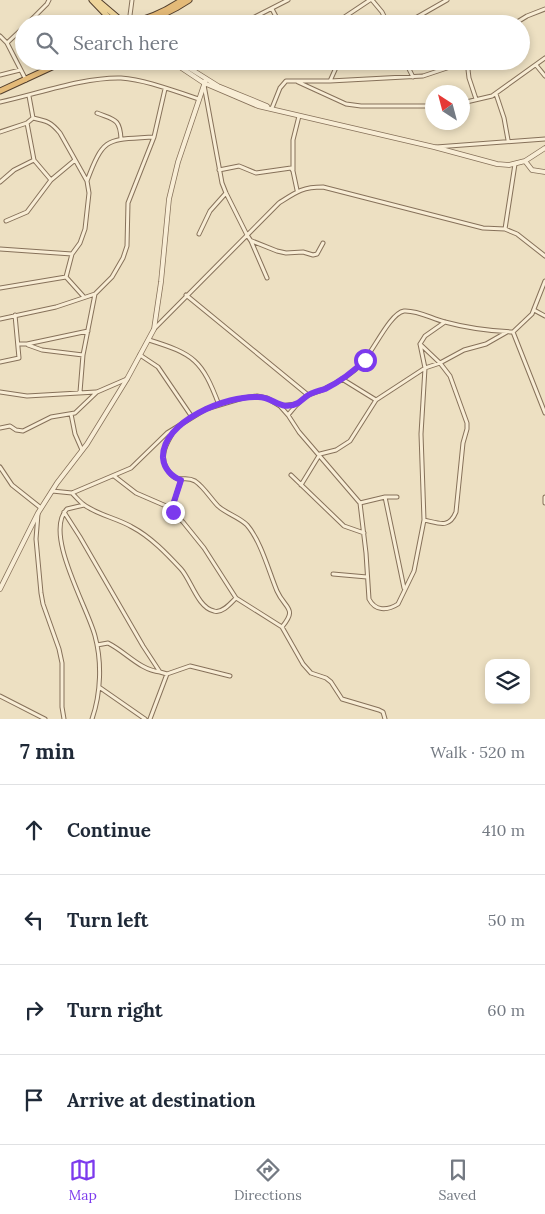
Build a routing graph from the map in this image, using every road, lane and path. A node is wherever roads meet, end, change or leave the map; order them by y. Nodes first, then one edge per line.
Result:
1 (48, 0) edge
2 (92, 0) edge
3 (132, 0) edge
4 (182, 0) edge
5 (188, 0) edge
6 (288, 0) edge
7 (371, 0) edge
8 (447, 0) edge
9 (99, 3) edge
10 (175, 7) junction
11 (272, 9) junction
12 (545, 9) edge
13 (36, 15) edge
14 (108, 15) edge
15 (114, 15) edge
16 (129, 15) edge
17 (154, 15) edge
18 (161, 15) edge
19 (260, 15) edge
20 (275, 15) edge
21 (348, 15) edge
22 (384, 15) edge
23 (421, 15) edge
24 (530, 15) edge
25 (15, 35) edge
26 (0, 36) edge
27 (7, 43) junction
28 (545, 58) edge
29 (15, 60) edge
30 (536, 64) junction
31 (530, 68) edge
32 (20, 70) joint
33 (47, 70) edge
34 (185, 70) edge
35 (189, 70) edge
36 (335, 70) edge
37 (410, 70) edge
38 (442, 70) edge
39 (468, 70) edge
40 (528, 70) edge
41 (0, 75) edge
42 (545, 76) edge
43 (413, 77) junction
44 (26, 80) junction
45 (295, 81) junction
46 (204, 82) junction
47 (330, 82) junction
48 (165, 89) junction
49 (0, 91) edge
50 (496, 94) junction
51 (29, 96) junction
52 (199, 99) junction
53 (476, 99) junction
54 (470, 100) edge
55 (0, 102) edge
56 (425, 106) edge
57 (272, 108) junction
58 (279, 111) junction
59 (97, 113) dead end
60 (299, 116) junction
61 (33, 118) junction
62 (27, 123) junction
63 (0, 132) edge
64 (154, 137) junction
65 (121, 139) junction
66 (545, 139) edge
67 (508, 140) junction
68 (434, 147) junction
69 (545, 148) edge
70 (34, 160) junction
71 (75, 160) junction
72 (525, 162) junction
73 (515, 164) junction
74 (219, 170) junction
75 (294, 171) junction
76 (545, 172) edge
77 (51, 180) junction
78 (87, 181) junction
79 (0, 182) edge
80 (298, 190) junction
81 (226, 193) junction
82 (6, 221) dead end
83 (505, 229) junction
84 (199, 234) dead end
85 (247, 235) junction
86 (251, 241) junction
87 (323, 243) dead end
88 (0, 249) edge
89 (72, 254) junction
90 (545, 256) edge
91 (66, 277) junction
92 (267, 278) dead end
93 (545, 282) edge
94 (0, 288) edge
95 (95, 294) junction
96 (186, 296) junction
97 (84, 297) junction
98 (534, 310) junction
99 (15, 315) junction
100 (545, 316) edge
101 (0, 319) edge
102 (445, 322) junction
103 (154, 329) junction
104 (88, 331) junction
105 (507, 332) junction
106 (513, 332) junction
107 (149, 340) junction
108 (18, 344) junction
109 (27, 344) junction
110 (420, 344) junction
111 (83, 355) junction
112 (140, 356) junction
113 (0, 362) edge
114 (440, 363) junction
115 (425, 368) junction
116 (342, 378) junction
117 (127, 379) junction
118 (0, 392) edge
119 (80, 392) junction
120 (97, 392) junction
121 (308, 395) junction
122 (376, 400) junction
123 (297, 404) junction
124 (219, 405) junction
125 (280, 406) junction
126 (545, 413) edge
127 (71, 414) junction
128 (288, 415) junction
129 (192, 417) junction
130 (0, 428) edge
131 (175, 428) junction
132 (82, 450) junction
133 (320, 454) junction
134 (0, 467) edge
135 (291, 475) dead end
136 (114, 476) junction
137 (181, 480) junction
138 (301, 485) junction
139 (52, 491) junction
140 (72, 493) junction
141 (385, 497) junction
142 (397, 497) dead end
143 (545, 497) edge
144 (360, 503) junction
145 (545, 503) edge
146 (84, 505) junction
147 (41, 508) junction
148 (171, 511) junction
149 (64, 512) junction
150 (38, 513) junction
151 (424, 520) junction
152 (364, 533) junction
153 (333, 574) dead end
154 (367, 577) junction
155 (0, 589) edge
156 (404, 589) junction
157 (236, 598) junction
158 (282, 627) junction
159 (97, 645) junction
160 (160, 672) junction
161 (167, 674) junction
162 (230, 676) dead end
163 (99, 687) junction
164 (0, 696) edge
165 (45, 719) edge
166 (64, 719) edge
167 (92, 719) edge
168 (145, 719) edge
169 (150, 719) edge
170 (385, 719) edge

1 - 13 street
2 - 9 main road
3 - 16 street
4 - 10 highway
5 - 10 highway
6 - 11 street
7 - 21 street
7 - 22 street
8 - 23 street
9 - 14 main road
9 - 15 main road
10 - 17 highway
10 - 18 highway
11 - 19 street
11 - 20 street
12 - 24 street
25 - 27 street
26 - 27 street
27 - 29 street
28 - 30 street
30 - 31 street
30 - 42 street
32 - 41 street
32 - 44 street
33 - 44 highway
34 - 46 street
35 - 46 street
36 - 47 street
37 - 43 street
38 - 43 street
39 - 53 street
40 - 50 street
43 - 47 street
44 - 49 highway
45 - 47 street
45 - 56 street
45 - 57 street
46 - 52 street
46 - 57 street
46 - 58 street
46 - 74 street
48 - 51 street
48 - 52 street
48 - 64 street
50 - 53 street
50 - 67 street
51 - 55 street
51 - 61 street
52 - 103 street
53 - 54 street
57 - 58 street
58 - 60 street
59 - 65 street
60 - 68 street
60 - 75 street
61 - 62 street
61 - 71 street
62 - 63 street
62 - 70 street
64 - 65 street
64 - 95 street
65 - 78 street
66 - 67 street
67 - 68 street
68 - 73 street
69 - 72 street
70 - 77 street
70 - 79 street
71 - 77 street
71 - 78 street
72 - 73 street
72 - 76 street
73 - 83 street
74 - 75 street
74 - 81 street
75 - 80 street
77 - 82 street
78 - 89 street
80 - 83 street
80 - 85 street
81 - 84 street
81 - 85 street
83 - 90 street
85 - 86 street
85 - 96 street
86 - 87 street
86 - 92 street
88 - 89 street
89 - 91 street
91 - 94 street
91 - 97 street
93 - 98 street
95 - 97 street
95 - 104 street
96 - 103 street
96 - 121 street
97 - 99 street
98 - 100 street
98 - 106 street
99 - 101 street
99 - 108 street
102 - 105 street
102 - 110 street
102 - 116 street
103 - 107 street
104 - 109 street
104 - 111 street
105 - 106 street
105 - 114 street
106 - 126 street
107 - 112 street
107 - 124 street
108 - 109 street
108 - 113 street
109 - 111 street
110 - 114 street
110 - 115 street
111 - 119 street
112 - 117 street
112 - 129 street
114 - 115 street
114 - 151 street
115 - 122 street
115 - 151 street
116 - 121 street
116 - 122 street
117 - 120 street
117 - 132 street
118 - 119 street
119 - 120 street
120 - 127 street
121 - 123 street
122 - 133 street
123 - 125 street
123 - 128 street
124 - 125 street
124 - 129 street
125 - 128 street
127 - 130 street
127 - 132 street
128 - 133 street
129 - 131 street
131 - 136 street
131 - 137 street
132 - 139 street
133 - 138 street
133 - 144 street
134 - 147 street
135 - 138 street
136 - 140 street
136 - 148 street
137 - 148 street
137 - 158 street
138 - 152 street
139 - 140 street
139 - 147 street
140 - 146 street
141 - 142 street
141 - 144 street
141 - 156 street
143 - 145 street
144 - 152 street
146 - 149 street
146 - 157 street
147 - 150 street
148 - 157 street
149 - 159 street
149 - 160 street
150 - 155 street
150 - 166 street
151 - 156 street
152 - 154 street
153 - 154 street
154 - 156 street
157 - 158 street
158 - 170 street
159 - 160 street
159 - 163 street
160 - 161 street
161 - 162 street
161 - 169 street
163 - 167 street
163 - 168 street
164 - 165 street

